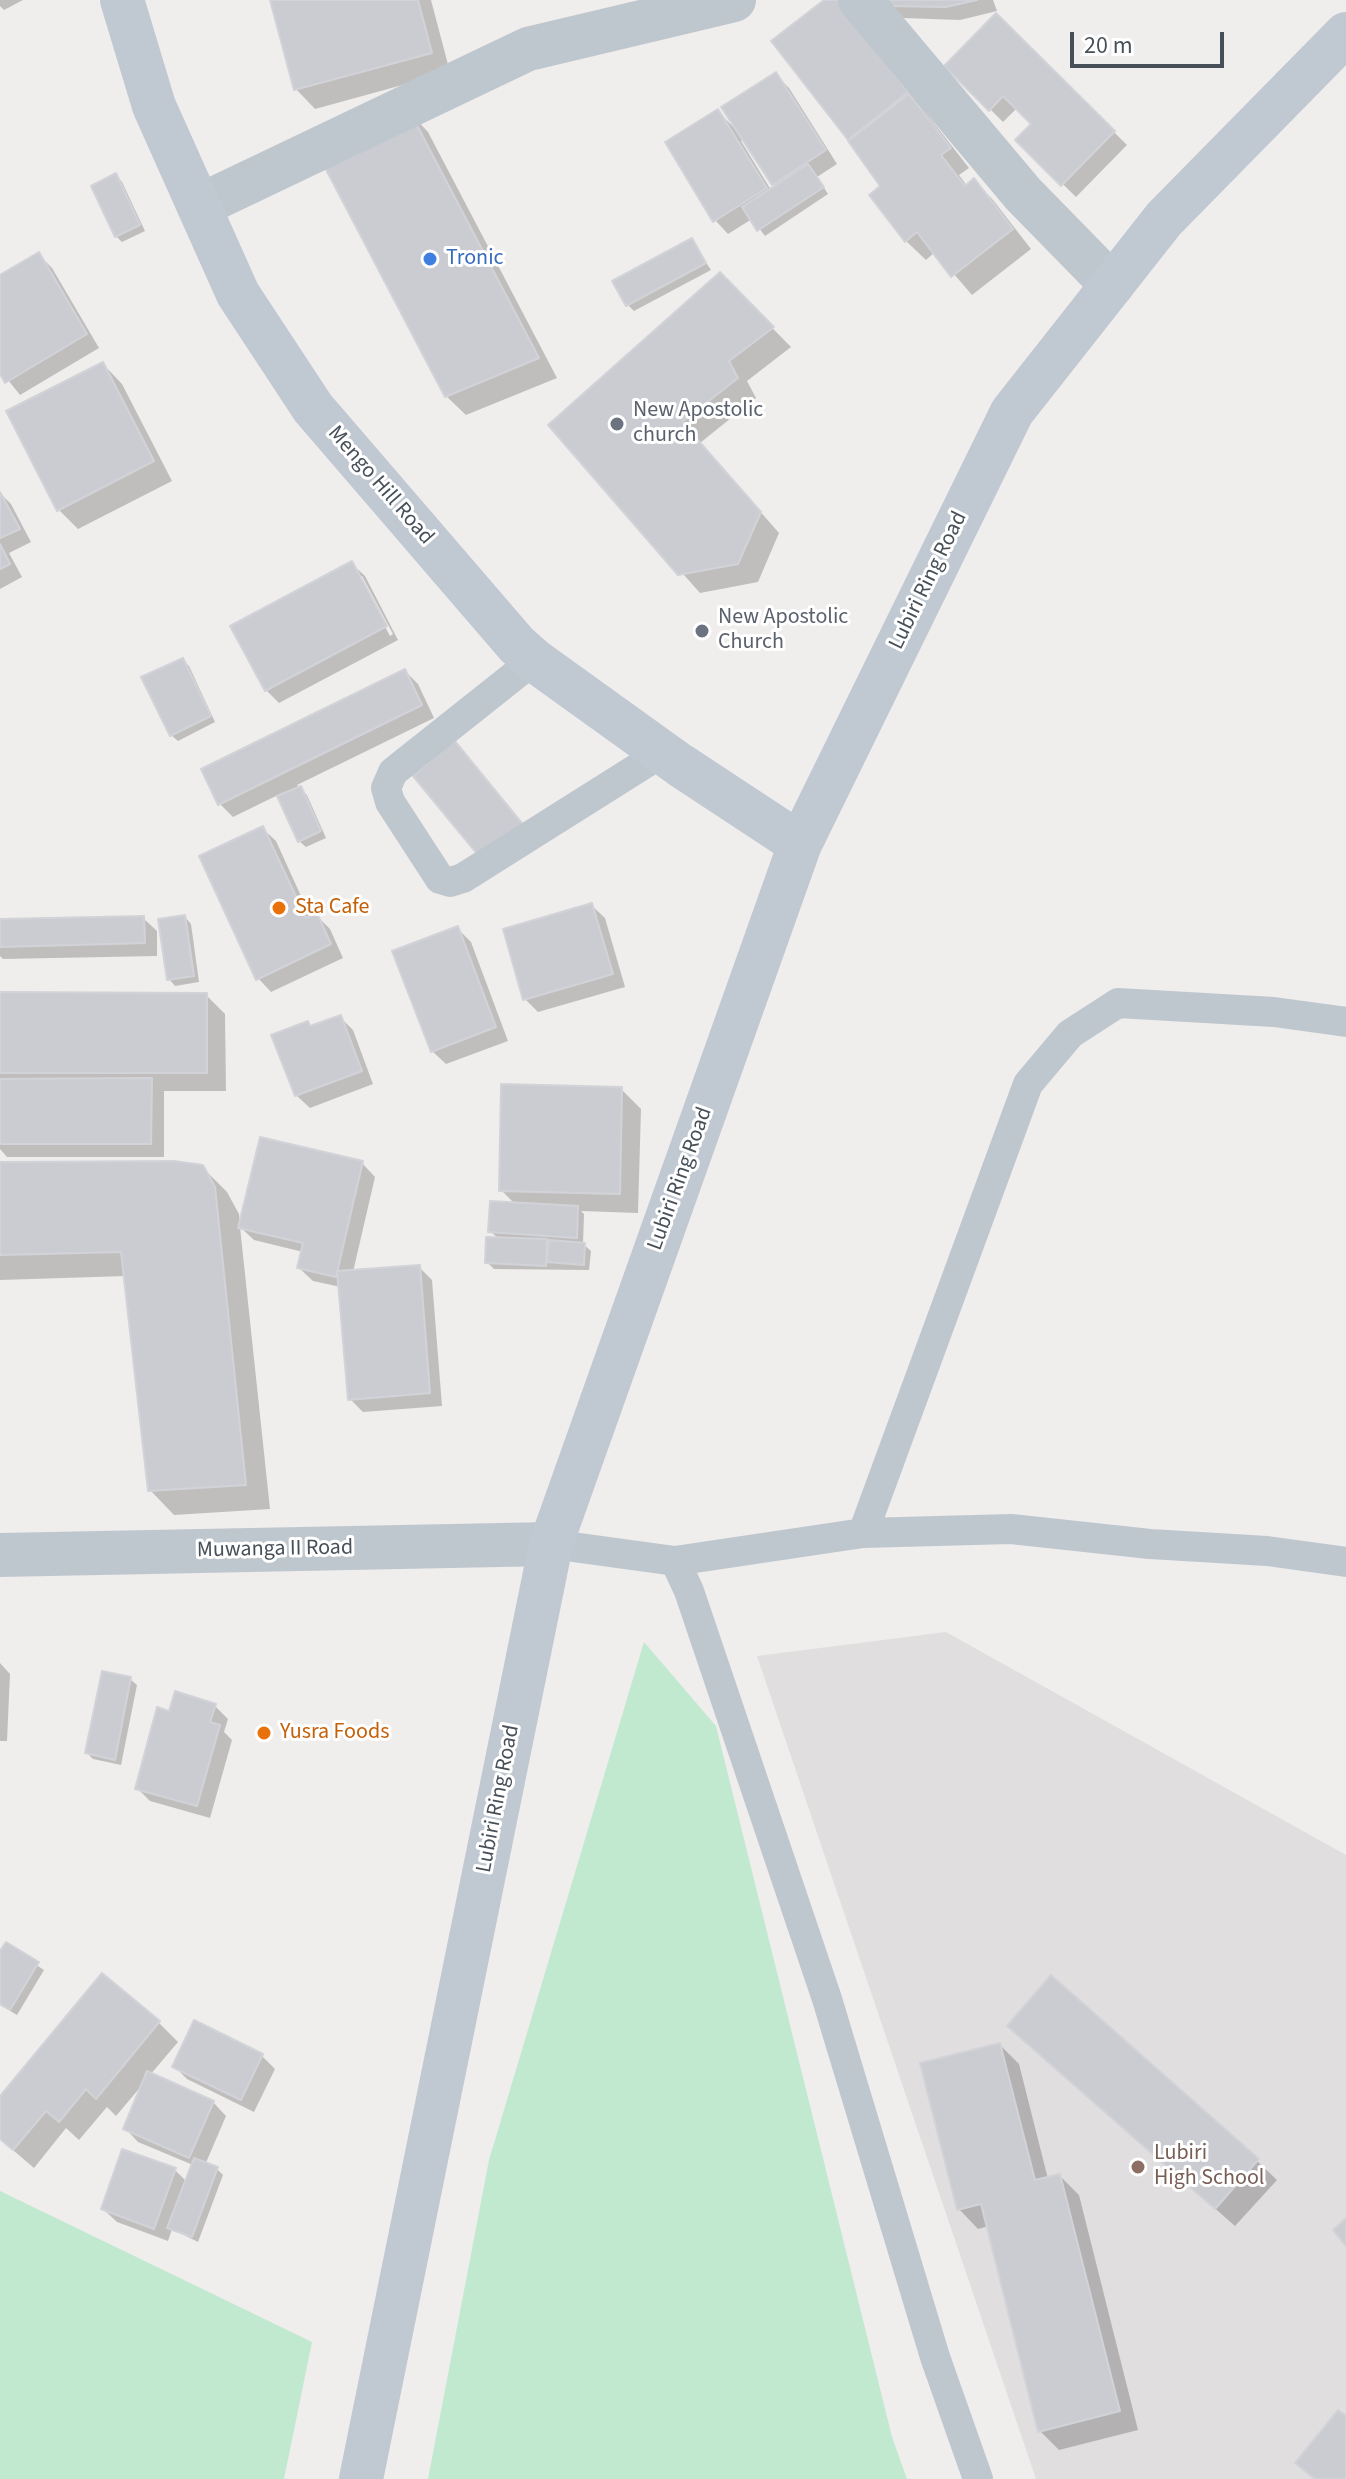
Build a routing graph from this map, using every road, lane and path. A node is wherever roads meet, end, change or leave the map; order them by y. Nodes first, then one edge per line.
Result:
1 (122, 0) edge
2 (734, 0) edge
3 (860, 0) edge
4 (1346, 34) edge
5 (199, 206) junction
6 (1112, 285) junction
7 (534, 660) junction
8 (663, 752) junction
9 (800, 844) junction
10 (1346, 1022) edge
11 (863, 1533) junction
12 (551, 1544) junction
13 (0, 1555) edge
14 (675, 1561) junction
15 (1346, 1562) edge
16 (361, 2479) edge
17 (978, 2479) edge

1 - 5 main road, Mengo Hill Road
2 - 5 street
3 - 6 street
4 - 6 main road, Lubiri Ring Road
5 - 7 main road, Mengo Hill Road
6 - 9 main road, Lubiri Ring Road
7 - 8 main road, Mengo Hill Road
7 - 8 lane
8 - 9 main road, Mengo Hill Road
9 - 12 main road, Lubiri Ring Road
10 - 11 lane
11 - 14 lane
11 - 15 lane
12 - 13 street, Muwanga II Road
12 - 14 lane
12 - 16 main road, Lubiri Ring Road
14 - 17 lane

